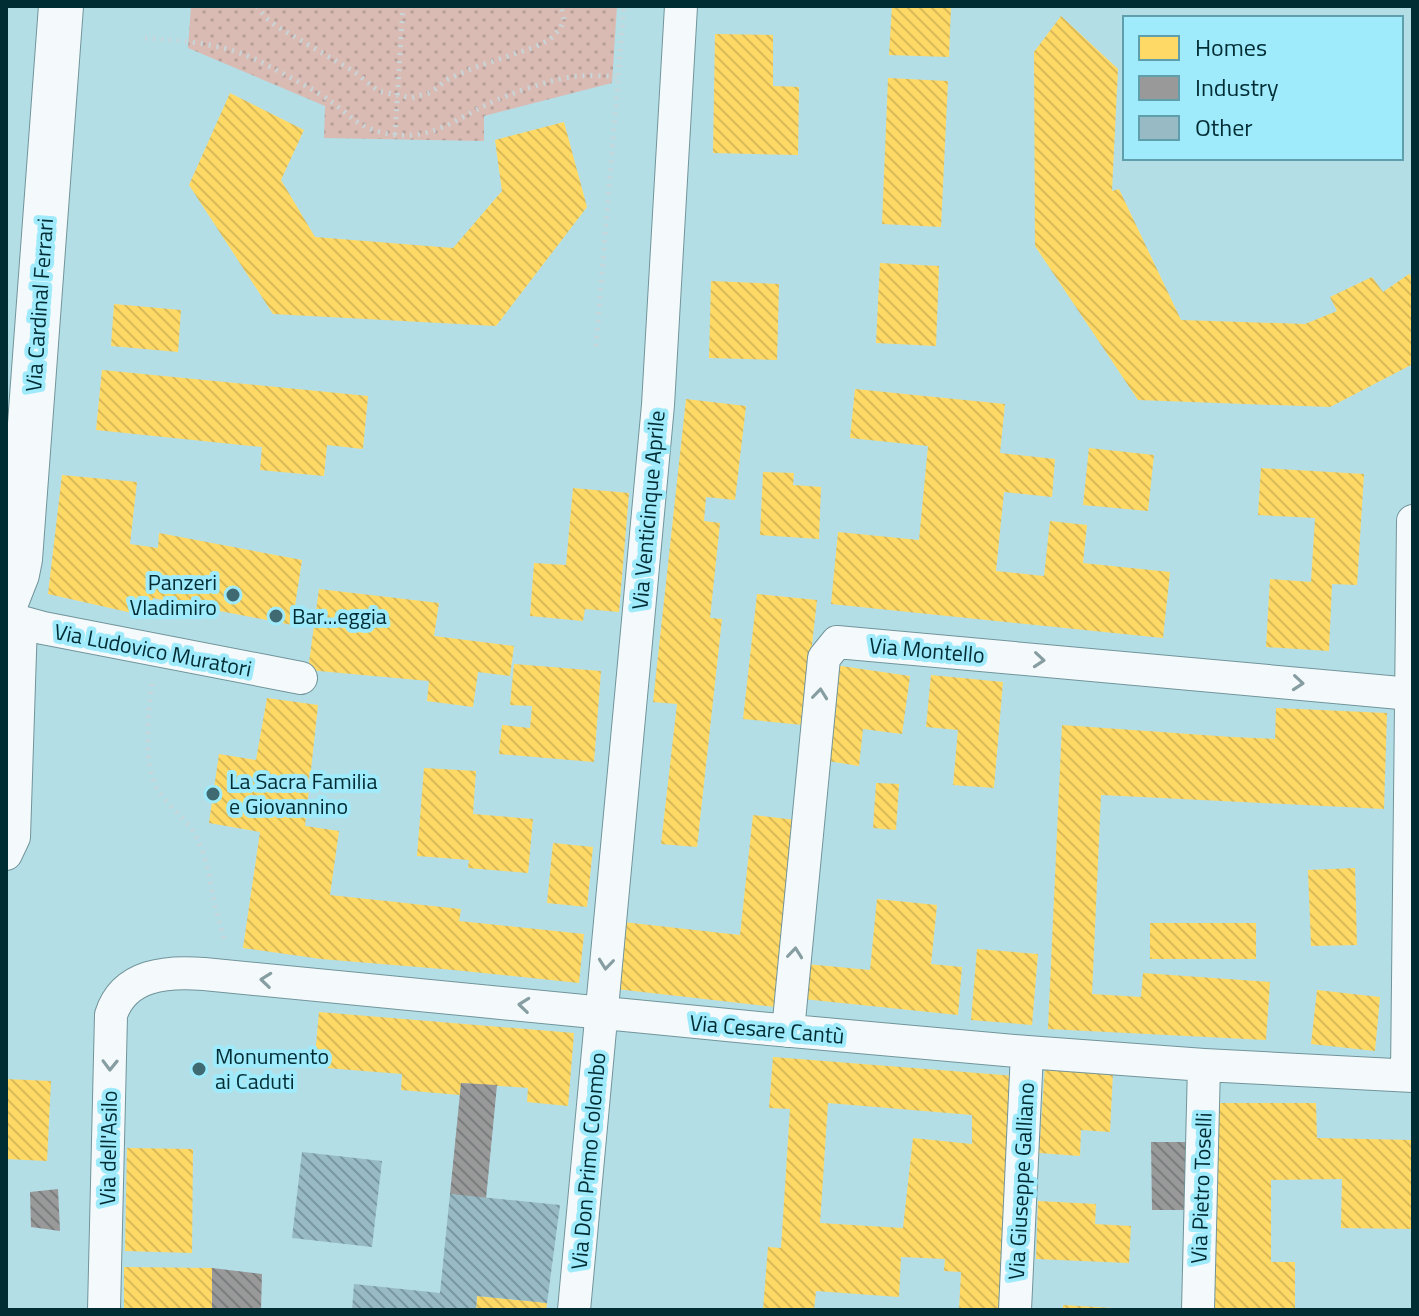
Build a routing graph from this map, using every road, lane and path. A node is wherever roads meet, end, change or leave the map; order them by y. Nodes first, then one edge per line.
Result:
1 (61, 6) edge
2 (257, 6) edge
3 (403, 6) edge
4 (561, 6) edge
5 (624, 6) edge
6 (681, 6) edge
7 (145, 38) dead end
8 (618, 77) junction
9 (397, 96) junction
10 (395, 135) junction
11 (596, 346) dead end
12 (1413, 521) edge
13 (11, 613) edge
14 (157, 651) junction
15 (301, 678) dead end
16 (1411, 694) edge
17 (6, 854) edge
18 (224, 947) dead end
19 (125, 991) joint
20 (602, 1013) junction
21 (788, 1031) junction
22 (1027, 1052) junction
23 (1204, 1065) junction
24 (1410, 1075) edge
25 (104, 1310) edge
26 (574, 1310) edge
27 (1015, 1310) edge
28 (1198, 1310) edge

1 - 13 street, Via Cardinal Ferrari
2 - 9 path
3 - 9 path
4 - 9 path
5 - 8 path
6 -> 20 street, Via Venticinque Aprile
7 - 10 path
8 - 10 path
8 - 11 path
9 - 10 path
12 - 16 street
13 - 14 street, Via Ludovico Muratori
13 - 17 street
14 - 15 street, Via Ludovico Muratori
14 - 18 path
21 -> 16 street, Via Montello
16 - 24 street
20 -> 19 street, Via Cesare Cantù
19 -> 25 street, Via dell'Asilo
20 - 21 street, Via Cesare Cantù
20 - 26 street, Via Don Primo Colombo
21 - 22 street, Via Cesare Cantù
22 - 23 street, Via Cesare Cantù
22 - 27 street, Via Giuseppe Galliano
23 - 24 street, Via Cesare Cantù
23 - 28 street, Via Pietro Toselli

